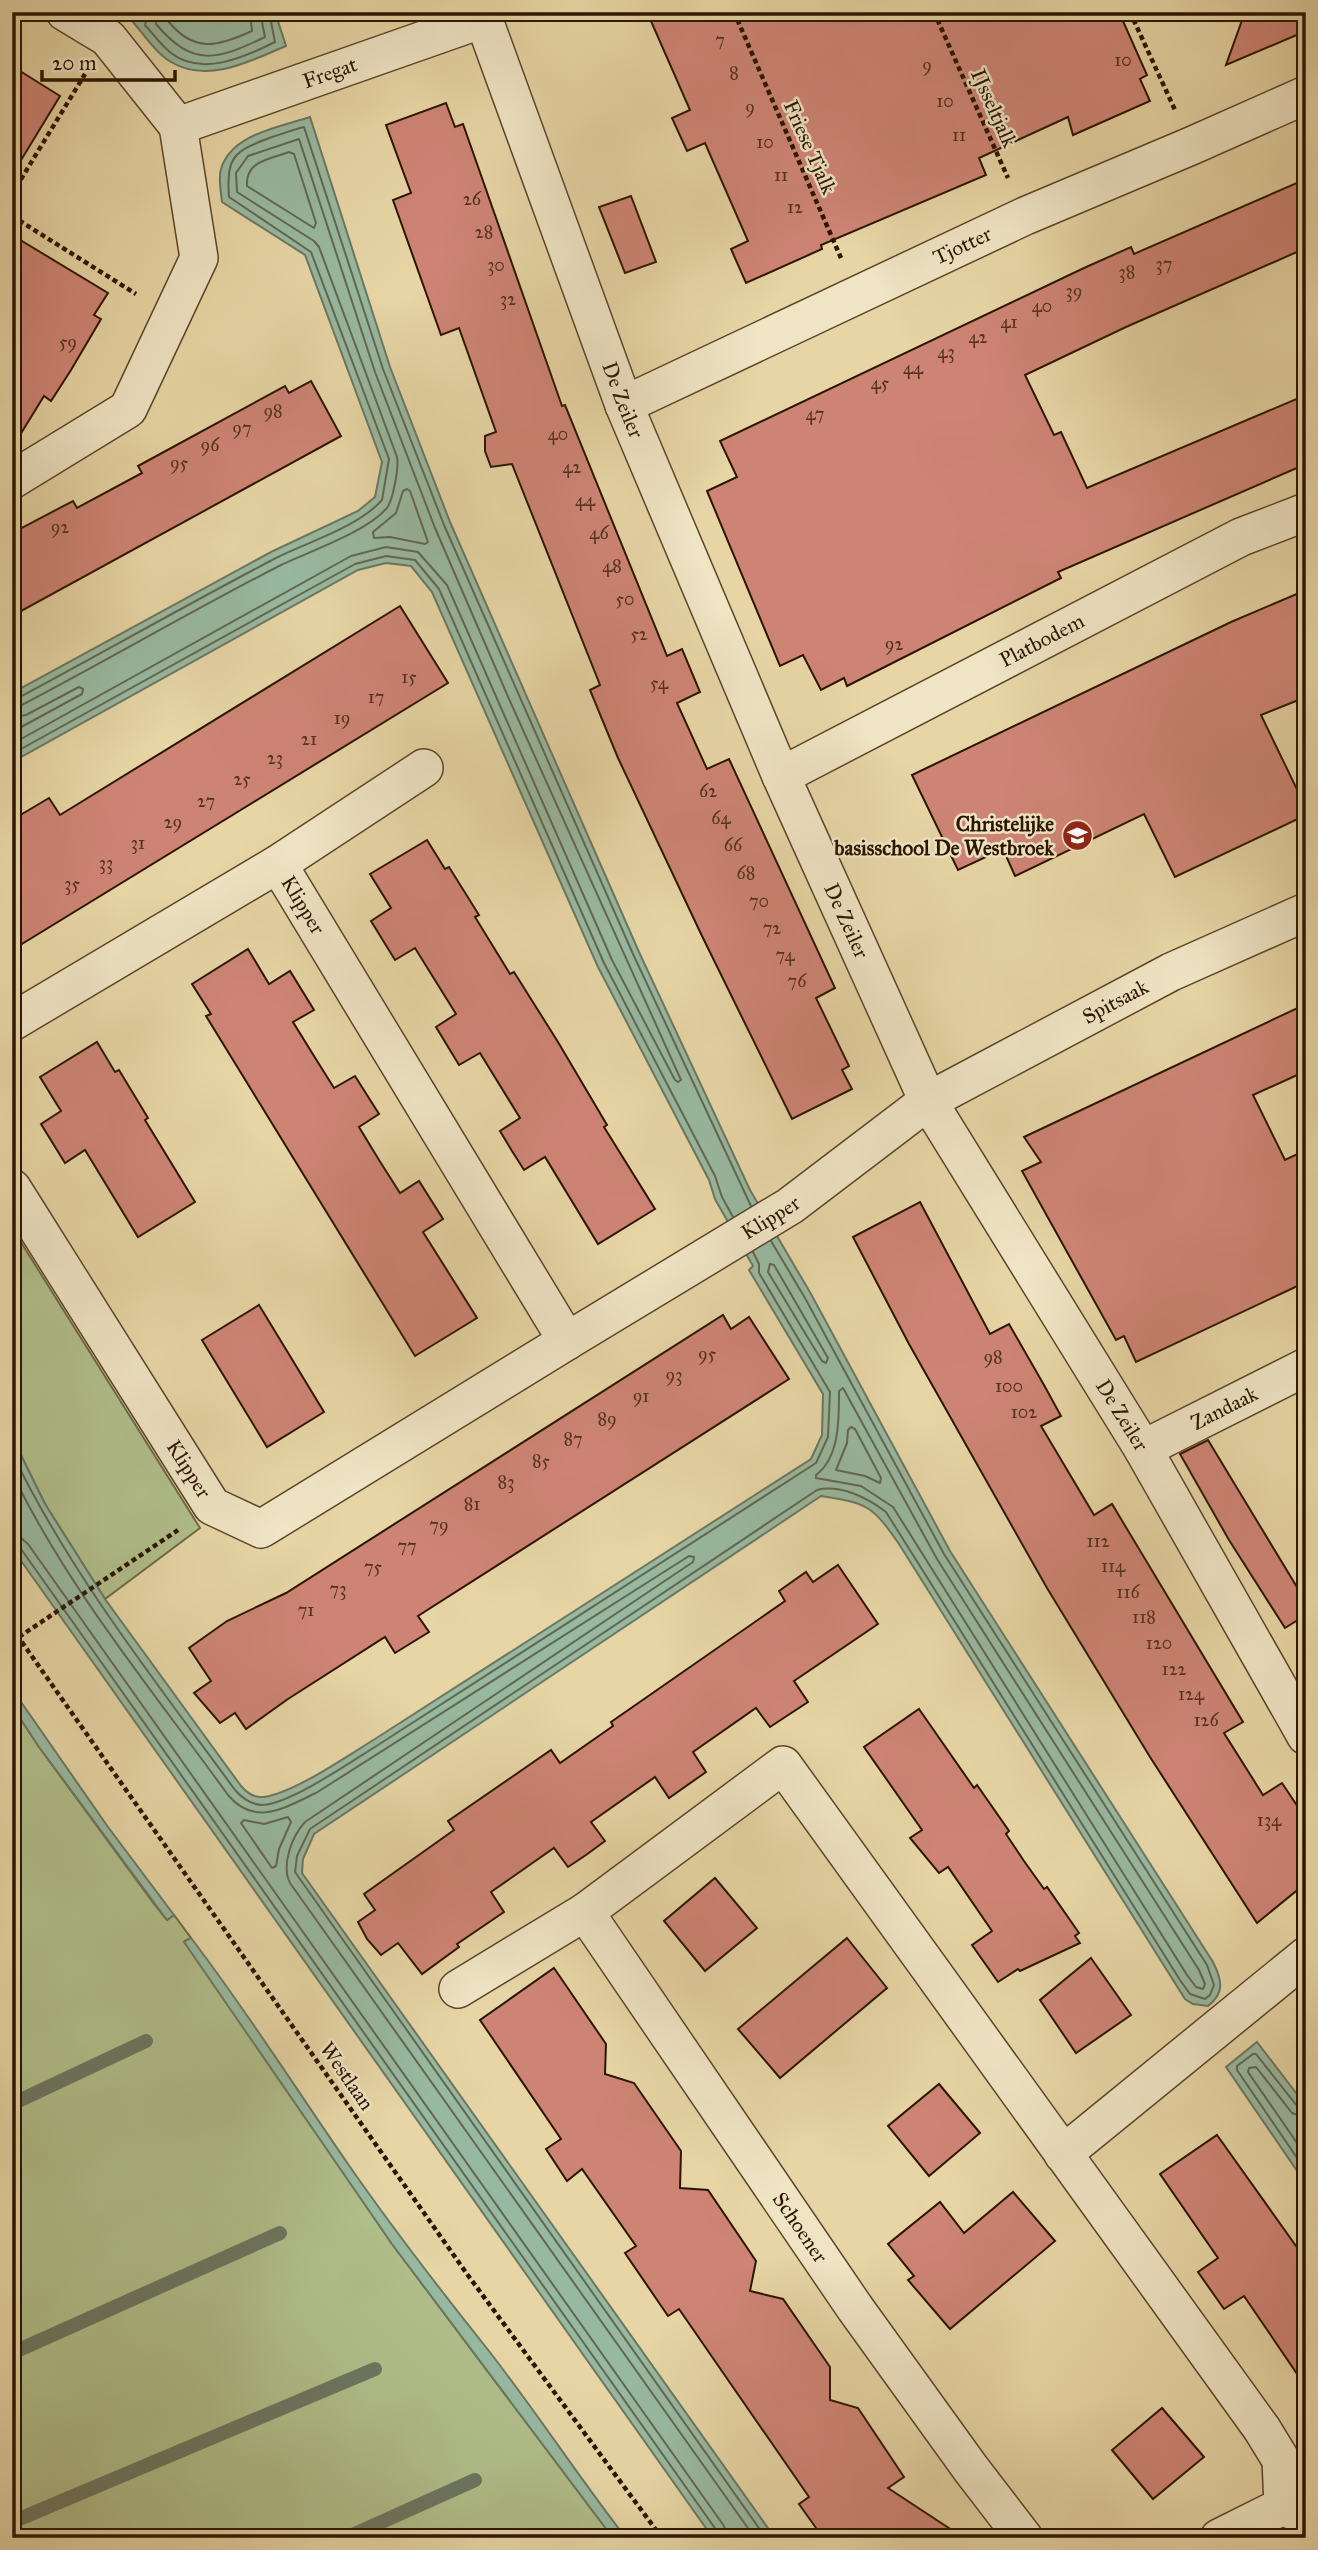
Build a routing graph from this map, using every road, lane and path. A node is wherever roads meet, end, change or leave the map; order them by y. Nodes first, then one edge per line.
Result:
1 (65, 12) edge
2 (734, 12) edge
3 (934, 12) edge
4 (1130, 12) edge
5 (482, 16) edge
6 (108, 38) junction
7 (1306, 95) edge
8 (178, 127) junction
9 (1191, 146) junction
10 (12, 194) edge
11 (12, 216) edge
12 (1025, 216) junction
13 (857, 295) junction
14 (172, 317) junction
15 (624, 405) junction
16 (12, 480) edge
17 (1306, 512) edge
18 (424, 768) dead end
19 (781, 776) junction
20 (278, 864) junction
21 (1306, 912) edge
22 (12, 1022) edge
23 (928, 1101) junction
24 (12, 1188) edge
25 (567, 1341) junction
26 (1306, 1367) edge
27 (1143, 1449) junction
28 (212, 1506) junction
29 (12, 1628) edge
30 (19, 1637) junction
31 (1306, 1736) edge
32 (585, 1912) junction
33 (1306, 1956) edge
34 (458, 1989) dead end
35 (1063, 2154) junction
36 (1295, 2511) edge
37 (662, 2538) edge
38 (1024, 2538) edge
39 (1219, 2538) edge

1 - 6 street
2 - 13 path, Friese Tjalk
3 - 12 path, IJsseltjalk
4 - 9 path
5 - 8 street, Fregat
5 - 15 street, De Zeiler
6 - 8 street
6 - 10 path
7 - 9 street, Tjotter
8 - 14 street
9 - 12 street, Tjotter
11 - 14 path
12 - 13 street, Tjotter
13 - 15 street, Tjotter
14 - 16 street
15 - 19 street, De Zeiler
17 - 19 street, Platbodem
18 - 20 street, Klipper
19 - 23 street, De Zeiler
20 - 22 street, Klipper
20 - 25 street, Klipper
21 - 23 street, Spitsaak
23 - 25 street, Klipper
23 - 27 street, De Zeiler
24 - 28 street, Klipper
25 - 28 street, Klipper
26 - 27 street, Zandaak
27 - 31 street, De Zeiler
28 - 30 path
29 - 30 path, Westlaan
30 - 37 path, Westlaan
32 - 34 street
32 - 35 street
32 - 38 street, Schoener
33 - 35 street
35 - 36 street
36 - 39 street

